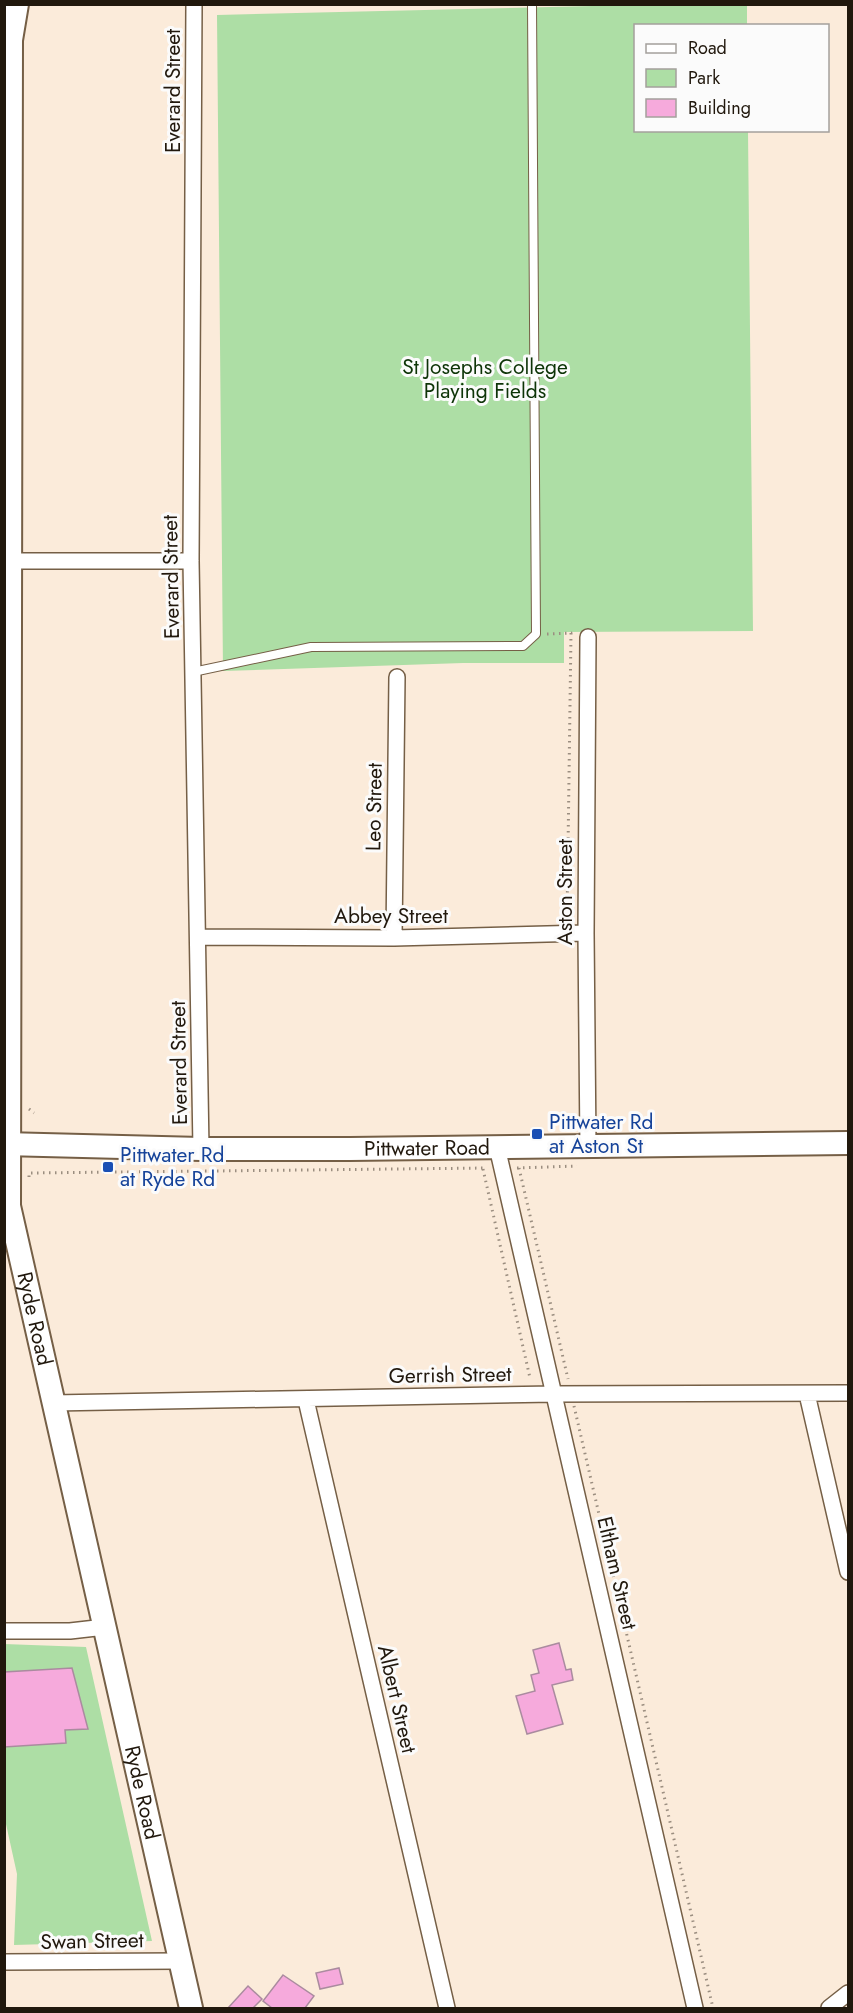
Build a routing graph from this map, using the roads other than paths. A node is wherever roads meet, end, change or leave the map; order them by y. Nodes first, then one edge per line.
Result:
1 (17, 4) edge
2 (194, 4) edge
3 (532, 4) edge
4 (9, 276) edge
5 (7, 561) edge
6 (191, 561) junction
7 (588, 637) dead end
8 (193, 672) junction
9 (397, 677) dead end
10 (8, 842) edge
11 (586, 933) junction
12 (198, 937) junction
13 (394, 938) junction
14 (849, 1143) edge
15 (7, 1144) edge
16 (497, 1147) junction
17 (588, 1147) junction
18 (201, 1149) junction
19 (849, 1393) edge
20 (554, 1394) junction
21 (807, 1394) junction
22 (306, 1400) junction
23 (53, 1403) junction
24 (849, 1572) edge
25 (105, 1627) junction
26 (4, 1631) edge
27 (179, 1961) junction
28 (4, 1962) edge
29 (849, 1993) edge
30 (191, 2008) edge
31 (447, 2008) edge
32 (695, 2008) edge
33 (829, 2008) edge

1 - 4 main road, Ryde Road
2 - 6 street, Everard Street
3 - 8 lane
4 - 5 main road, Ryde Road
5 - 6 street
5 - 10 main road, Ryde Road
6 - 8 street, Everard Street
7 - 11 street, Aston Street
8 - 12 street, Everard Street
9 - 13 street, Leo Street
10 - 15 main road, Ryde Road
11 - 13 street, Abbey Street
11 - 17 street, Aston Street
12 - 13 street, Abbey Street
12 - 18 street, Everard Street
14 - 17 main road, Pittwater Road
15 - 18 main road, Pittwater Road
15 - 23 main road, Ryde Road
16 - 17 main road, Pittwater Road
16 - 18 main road, Pittwater Road
16 - 20 street, Eltham Street
19 - 21 street, Gerrish Street
20 - 21 street, Gerrish Street
20 - 22 street, Gerrish Street
20 - 32 street, Eltham Street
21 - 24 street
22 - 23 street, Gerrish Street
22 - 31 street, Albert Street
23 - 25 main road, Ryde Road
25 - 26 street
25 - 27 main road, Ryde Road
27 - 28 street, Swan Street
27 - 30 main road, Ryde Road
29 - 33 street

